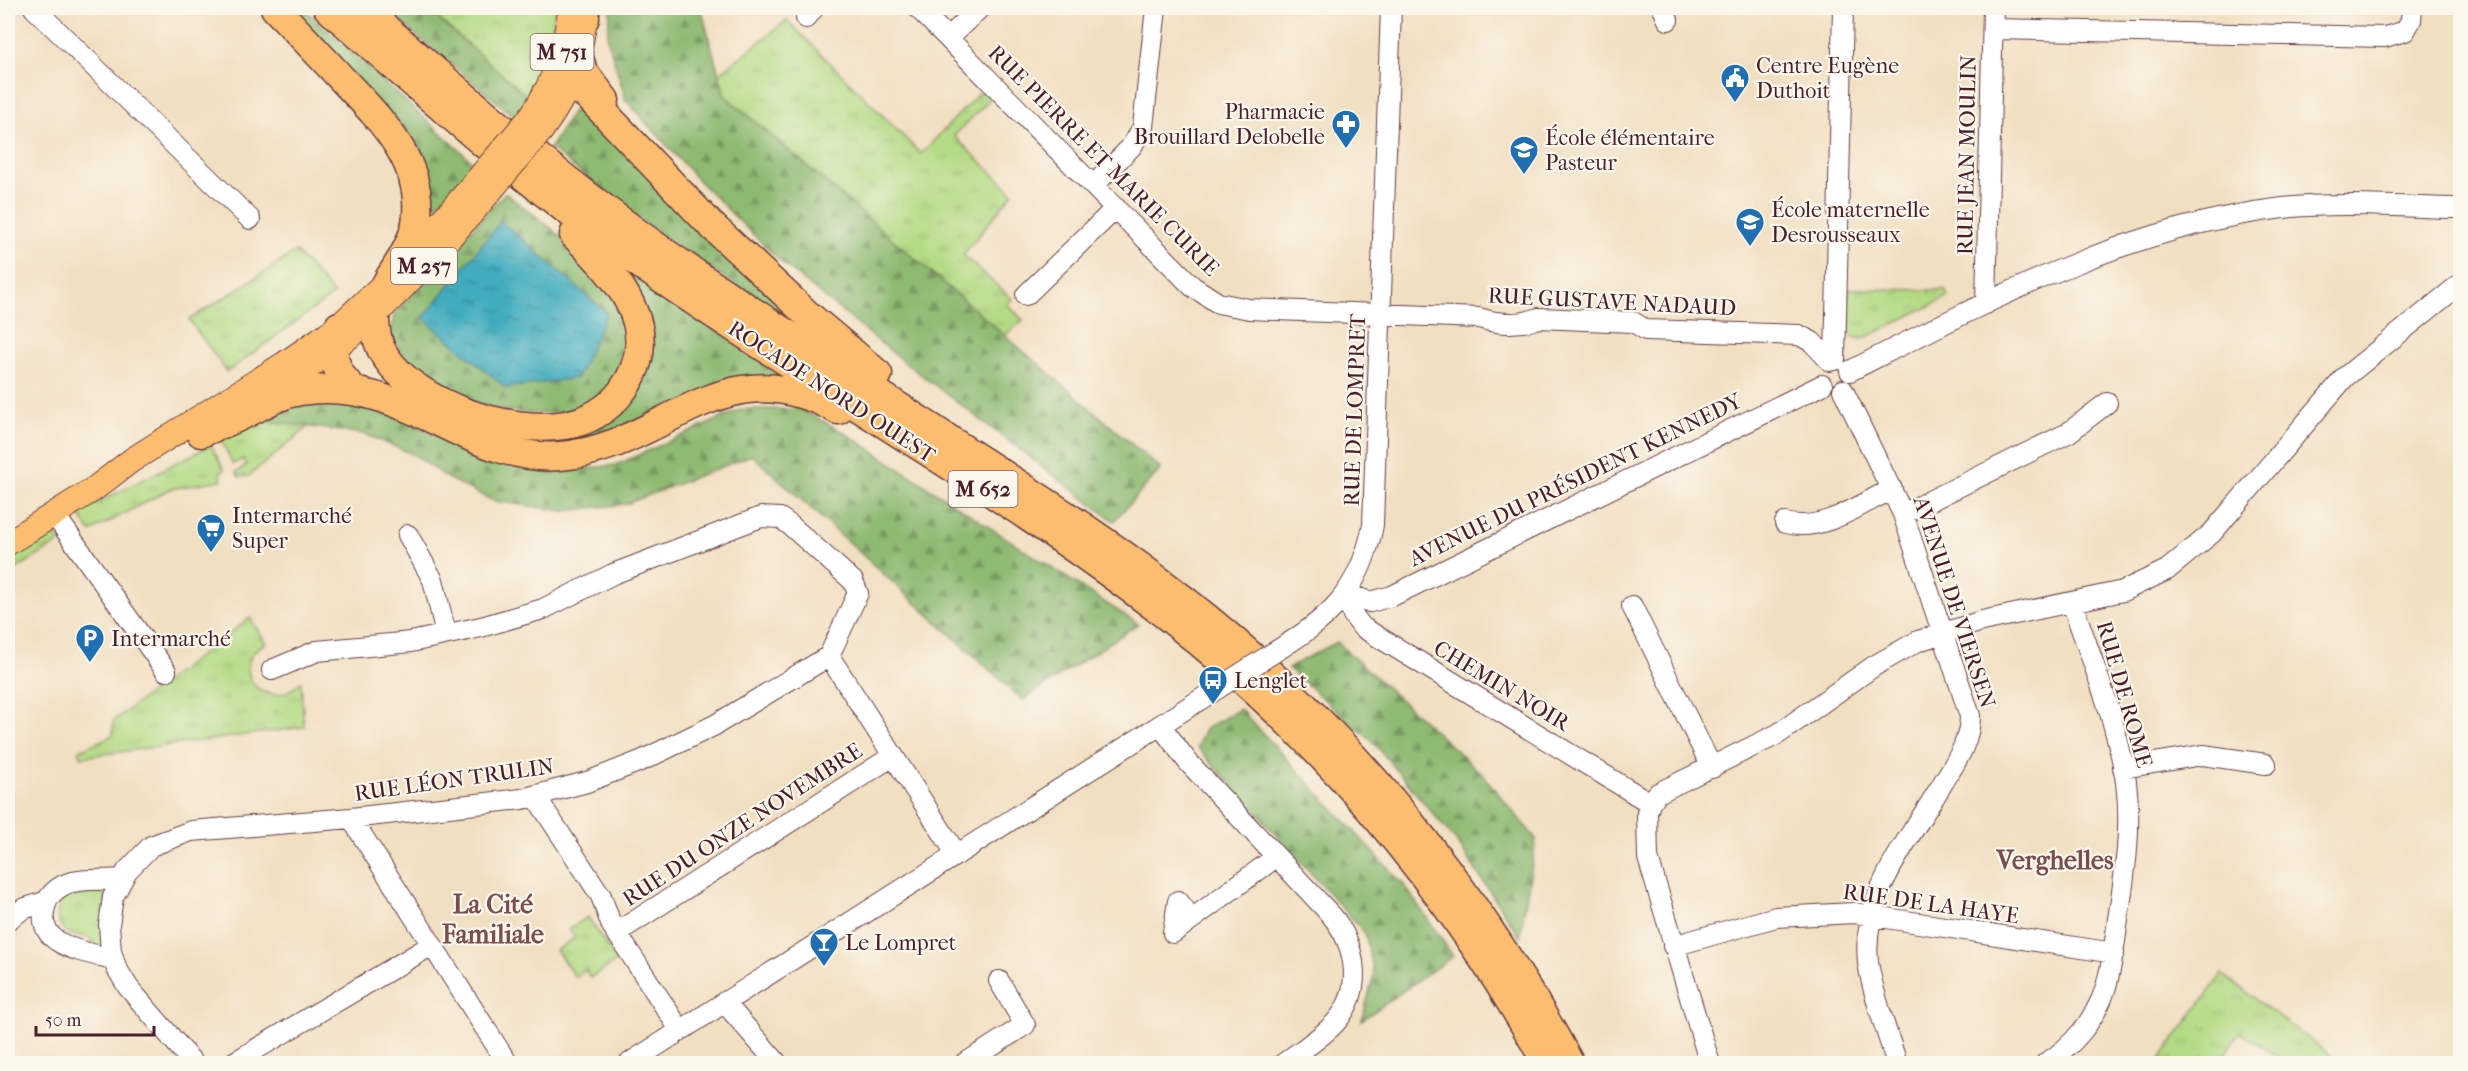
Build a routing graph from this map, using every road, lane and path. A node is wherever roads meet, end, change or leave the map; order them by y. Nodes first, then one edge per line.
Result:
1 (34, 8) edge
2 (275, 8) edge
3 (328, 8) edge
4 (363, 8) edge
5 (918, 8) edge
6 (980, 8) edge
7 (1156, 8) edge
8 (1391, 8) edge
9 (1843, 8) edge
10 (1993, 8) edge
11 (2412, 8) edge
12 (582, 10) edge
13 (1993, 29) junction
14 (948, 38) junction
15 (579, 58) junction
16 (558, 91) junction
17 (535, 125) joint
18 (623, 130) junction
19 (485, 145) junction
20 (1094, 185) junction
21 (1116, 208) junction
22 (2460, 208) edge
23 (462, 211) junction
24 (250, 219) dead end
25 (388, 280) junction
26 (2460, 284) edge
27 (1026, 295) dead end
28 (1986, 304) junction
29 (1382, 313) junction
30 (375, 317) junction
31 (335, 339) junction
32 (1838, 364) junction
33 (1822, 385) junction
34 (355, 390) junction
35 (1843, 390) junction
36 (2107, 403) dead end
37 (201, 433) junction
38 (971, 453) junction
39 (94, 489) junction
40 (1892, 489) junction
41 (1004, 503) junction
42 (54, 514) junction
43 (1903, 514) junction
44 (1785, 523) dead end
45 (408, 535) dead end
46 (8, 543) edge
47 (1347, 594) junction
48 (2072, 603) junction
49 (1632, 606) dead end
50 (1944, 632) junction
51 (446, 634) junction
52 (829, 656) junction
53 (272, 670) dead end
54 (166, 671) dead end
55 (1167, 721) junction
56 (893, 756) junction
57 (2266, 764) dead end
58 (1712, 768) junction
59 (2123, 768) junction
60 (536, 797) junction
61 (1650, 803) junction
62 (351, 818) junction
63 (957, 855) junction
64 (1275, 856) junction
65 (127, 871) junction
66 (47, 902) junction
67 (1872, 915) junction
68 (1192, 919) dead end
69 (8, 920) edge
70 (616, 933) junction
71 (432, 945) junction
72 (1673, 946) junction
73 (2114, 953) junction
74 (113, 959) junction
75 (999, 981) dead end
76 (724, 1002) junction
77 (680, 1030) junction
78 (194, 1064) edge
79 (231, 1064) edge
80 (508, 1064) edge
81 (628, 1064) edge
82 (778, 1064) edge
83 (964, 1064) edge
84 (1283, 1064) edge
85 (1547, 1064) edge
86 (1570, 1064) edge
87 (1710, 1064) edge
88 (1897, 1064) edge
89 (2045, 1064) edge

1 - 24 street
2 - 25 highway
3 - 19 highway, ROCADE NORD OUEST / M 652
4 - 38 highway, ROCADE NORD OUEST / M 652
5 - 14 street, RUE PIERRE ET MARIE CURIE
6 - 14 street
7 - 20 street
8 - 29 street, RUE DE LOMPRET
9 - 32 street
10 - 13 street, RUE JEAN MOULIN
11 - 13 street
12 - 15 main road, M 751
12 - 16 main road, M 751
13 - 28 street, RUE JEAN MOULIN
14 - 20 street, RUE PIERRE ET MARIE CURIE
15 - 16 main road, M 751
15 - 18 highway
16 - 17 main road, M 751
16 - 18 highway
17 - 23 main road, M 257, bridge
18 - 38 highway
19 - 30 highway
19 - 41 highway, ROCADE NORD OUEST / M 652
20 - 21 street, RUE PIERRE ET MARIE CURIE
21 - 27 street
21 - 29 street, RUE PIERRE ET MARIE CURIE
22 - 28 street
23 - 25 main road, M 257
23 - 30 main road, M 257
25 - 31 main road, M 257
26 - 48 street
28 - 32 street
29 - 32 street, RUE GUSTAVE NADAUD
29 - 47 street, RUE DE LOMPRET
30 - 31 main road, M 257
31 - 34 highway
31 - 37 main road, M 257
31 - 39 main road, M 257
32 - 33 street
32 - 35 street
33 - 35 street
33 - 47 street, AVENUE DU PRÉSIDENT KENNEDY
34 - 37 highway
34 - 41 highway
35 - 40 street, AVENUE DE VIERSEN
36 - 43 street
37 - 39 main road, M 257
38 - 86 highway, ROCADE NORD OUEST / M 652
39 - 42 main road, M 257
40 - 43 street, AVENUE DE VIERSEN
40 - 44 street
41 - 85 highway, ROCADE NORD OUEST / M 652
42 - 46 main road, M 257
42 - 54 street
43 - 50 street, AVENUE DE VIERSEN
45 - 51 street
47 - 55 street, RUE DE LOMPRET, bridge
47 - 61 street, CHEMIN NOIR
48 - 50 street
48 - 59 street, RUE DE ROME
49 - 58 street
50 - 58 street
50 - 67 street, AVENUE DE VIERSEN
51 - 52 street
51 - 53 street
52 - 56 street
52 - 60 street, RUE LÉON TRULIN
55 - 63 street, RUE DE LOMPRET
55 - 64 street
56 - 63 street
56 - 70 street, RUE DU ONZE NOVEMBRE
57 - 59 street
58 - 61 street
59 - 73 street, RUE DE ROME
60 - 62 street, RUE LÉON TRULIN
60 - 70 street
61 - 72 street
62 - 65 street, RUE LÉON TRULIN
62 - 71 street
63 - 76 street, RUE DE LOMPRET
64 - 68 street
64 - 84 street
65 - 66 street
65 - 74 street
66 - 69 street
66 - 74 street
67 - 72 street, RUE DE LA HAYE
67 - 73 street, RUE DE LA HAYE
67 - 88 street, AVENUE DE VIERSEN
70 - 77 street
71 - 79 street
71 - 80 street
72 - 87 street
73 - 89 street, RUE DE ROME
74 - 78 street
75 - 83 street
76 - 77 street, RUE DE LOMPRET
76 - 82 street
77 - 81 street, RUE DE LOMPRET

